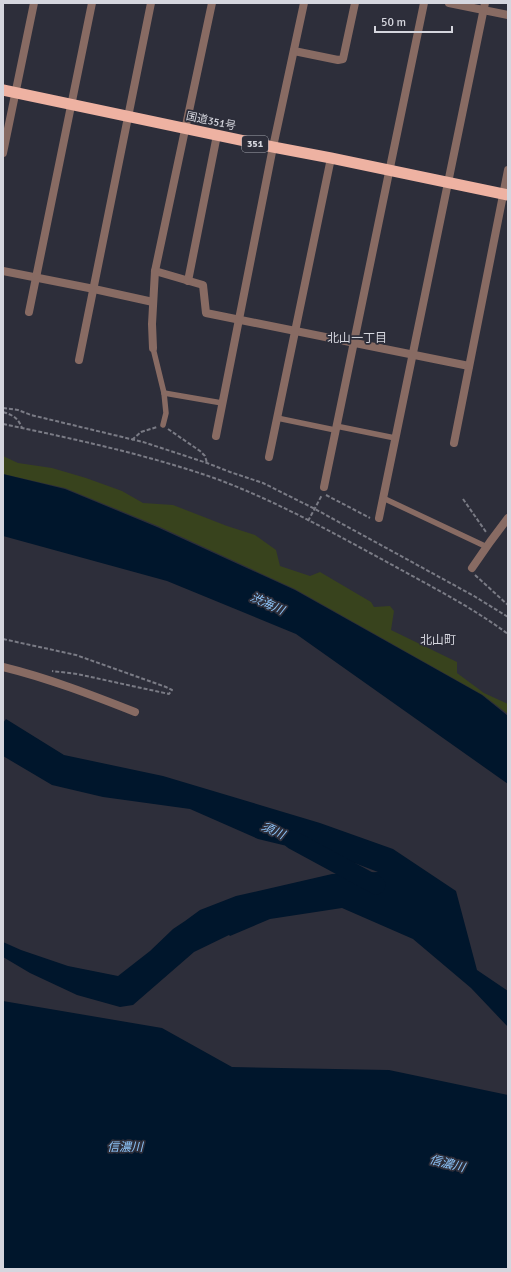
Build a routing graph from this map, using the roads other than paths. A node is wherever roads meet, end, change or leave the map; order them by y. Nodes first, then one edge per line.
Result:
1 (34, 3) edge
2 (92, 3) edge
3 (151, 3) edge
4 (212, 3) edge
5 (304, 3) edge
6 (355, 3) edge
7 (424, 3) edge
8 (448, 3) edge
9 (484, 6) edge
10 (508, 15) edge
11 (294, 51) junction
12 (3, 90) edge
13 (15, 93) junction
14 (71, 104) junction
15 (128, 117) junction
16 (186, 129) junction
17 (218, 135) junction
18 (273, 147) junction
19 (3, 153) edge
20 (330, 158) junction
21 (508, 170) edge
22 (389, 171) junction
23 (447, 183) junction
24 (505, 195) edge
25 (3, 271) edge
26 (155, 271) junction
27 (37, 277) junction
28 (188, 280) junction
29 (94, 289) junction
30 (153, 302) junction
31 (29, 312) dead end
32 (238, 320) junction
33 (294, 331) junction
34 (354, 342) junction
35 (152, 348) joint
36 (412, 355) junction
37 (79, 360) dead end
38 (468, 366) junction
39 (164, 393) junction
40 (222, 403) junction
41 (277, 418) junction
42 (163, 425) road end
43 (336, 428) junction
44 (216, 436) dead end
45 (395, 438) junction
46 (454, 443) dead end
47 (269, 457) dead end
48 (324, 487) dead end
49 (383, 498) junction
50 (379, 518) road end
51 (508, 518) edge
52 (486, 547) junction
53 (472, 568) road end
54 (3, 667) edge
55 (135, 712) dead end

1 - 13 street
2 - 14 street
3 - 15 street
4 - 16 street
5 - 11 street
6 - 11 street
7 - 22 street
8 - 9 street
9 - 10 street
9 - 23 street
11 - 18 street
12 - 13 highway, 国道351号 / 351
13 - 14 highway, 国道351号 / 351
13 - 19 street
14 - 15 highway, 国道351号 / 351
14 - 27 street
15 - 16 highway, 国道351号 / 351
15 - 29 street
16 - 17 highway, 国道351号 / 351
16 - 26 street
17 - 18 highway, 国道351号 / 351
17 - 28 street
18 - 20 highway, 国道351号 / 351
18 - 32 street
20 - 22 highway, 国道351号 / 351
20 - 33 street
21 - 24 street
22 - 23 highway, 国道351号 / 351
22 - 34 street
23 - 24 highway, 国道351号 / 351
23 - 36 street
24 - 38 street
25 - 27 street
26 - 28 street
26 - 30 street
27 - 29 street
27 - 31 street
28 - 32 street
29 - 30 street
29 - 37 street
30 - 35 street
32 - 33 street
32 - 40 street
33 - 34 street
33 - 41 street
34 - 36 street
34 - 43 street
35 - 39 lane
36 - 38 street
36 - 45 street
38 - 46 street
39 - 40 lane
39 - 42 lane
40 - 44 street
41 - 43 lane
41 - 47 street
43 - 45 lane
43 - 48 street
45 - 49 street
49 - 50 street
49 - 52 lane
51 - 52 street
52 - 53 street
54 - 55 street

